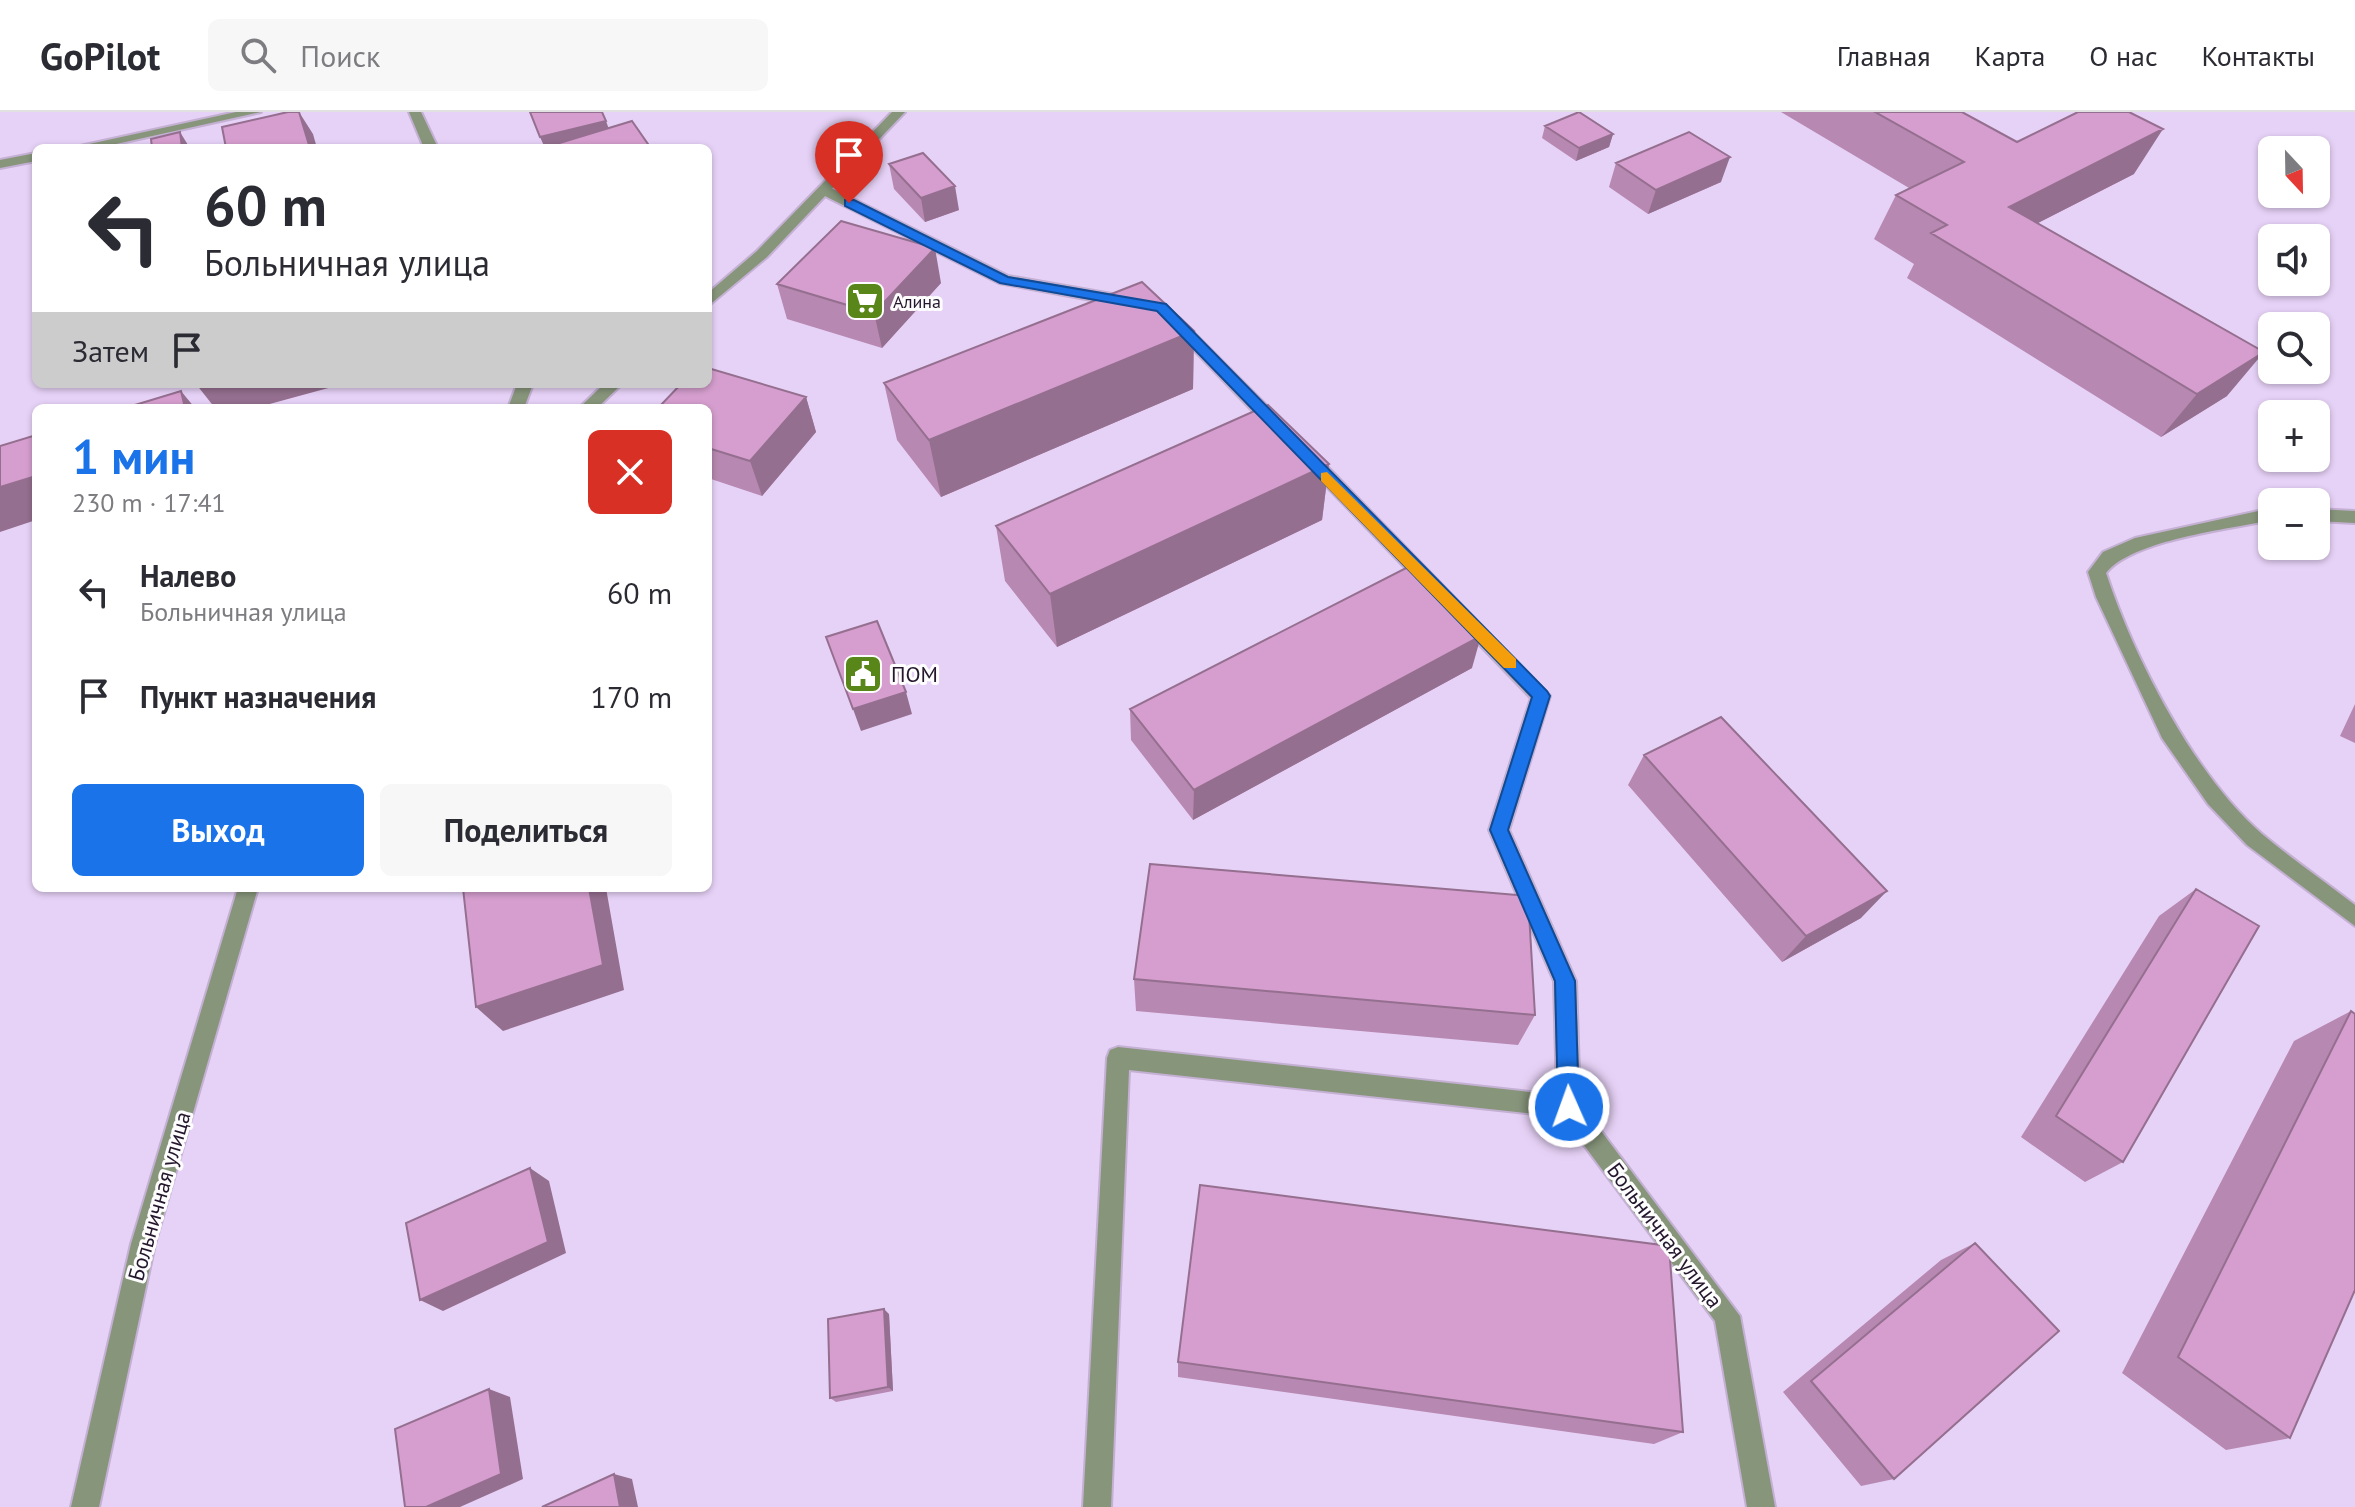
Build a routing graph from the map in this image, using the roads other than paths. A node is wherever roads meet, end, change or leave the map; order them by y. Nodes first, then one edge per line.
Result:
1 (255, 112) edge
2 (415, 112) edge
3 (899, 112) edge
4 (98, 144) edge
5 (429, 144) edge
6 (32, 158) edge
7 (0, 164) edge
8 (824, 190) junction
9 (712, 298) edge
10 (610, 388) edge
11 (592, 404) edge
12 (2330, 516) edge
13 (2258, 517) edge
14 (2355, 517) edge
15 (247, 892) edge
16 (2355, 917) edge
17 (1569, 1107) junction
18 (85, 1507) edge
19 (1097, 1507) edge
20 (1761, 1507) edge

1 - 4 street
2 - 5 street
3 - 8 street
6 - 7 street
8 - 9 street
8 - 17 street
10 - 11 street
12 - 14 street
13 - 16 street
15 - 18 street, Больничная улица
17 - 19 street
17 - 20 street, Больничная улица

